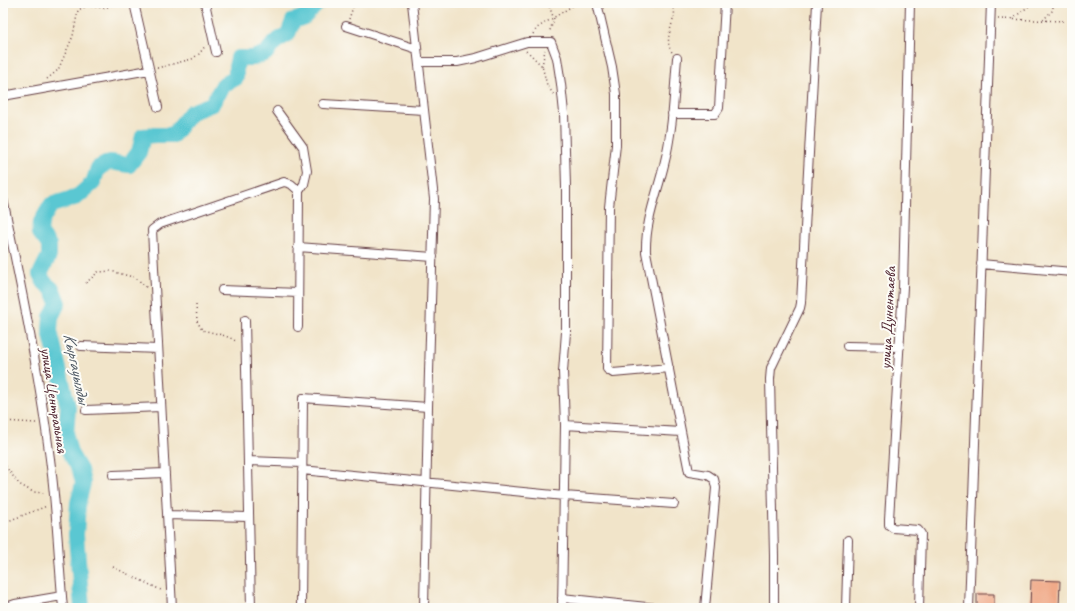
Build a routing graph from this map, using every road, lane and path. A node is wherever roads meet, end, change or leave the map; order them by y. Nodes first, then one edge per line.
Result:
1 (118, 3) edge
2 (134, 3) edge
3 (205, 3) edge
4 (356, 3) edge
5 (412, 3) edge
6 (548, 3) edge
7 (577, 3) edge
8 (597, 3) edge
9 (673, 3) edge
10 (725, 3) edge
11 (817, 3) edge
12 (910, 3) edge
13 (991, 3) edge
14 (1030, 3) edge
15 (1054, 3) edge
16 (990, 18) junction
17 (554, 19) junction
18 (1012, 19) junction
19 (1043, 20) junction
20 (1066, 21) dead end
21 (346, 26) joint
22 (212, 36) junction
23 (526, 42) junction
24 (512, 46) junction
25 (417, 49) junction
26 (216, 52) dead end
27 (677, 58) joint
28 (419, 62) junction
29 (149, 70) junction
30 (46, 81) dead end
31 (3, 96) edge
32 (554, 96) dead end
33 (323, 104) dead end
34 (158, 107) dead end
35 (424, 110) junction
36 (277, 111) dead end
37 (672, 114) junction
38 (298, 191) junction
39 (3, 199) edge
40 (298, 247) junction
41 (432, 257) junction
42 (981, 264) junction
43 (1072, 272) edge
44 (86, 283) dead end
45 (222, 290) dead end
46 (298, 292) junction
47 (155, 296) junction
48 (196, 305) dead end
49 (245, 320) dead end
50 (298, 327) dead end
51 (81, 346) dead end
52 (848, 346) dead end
53 (900, 347) junction
54 (158, 349) junction
55 (246, 350) junction
56 (669, 368) junction
57 (161, 408) junction
58 (428, 408) junction
59 (86, 410) dead end
60 (3, 422) edge
61 (45, 424) junction
62 (565, 425) junction
63 (681, 432) junction
64 (248, 461) junction
65 (3, 463) edge
66 (302, 467) junction
67 (165, 473) junction
68 (113, 475) dead end
69 (427, 483) junction
70 (54, 494) junction
71 (564, 496) junction
72 (55, 503) junction
73 (674, 504) dead end
74 (167, 515) junction
75 (249, 516) junction
76 (3, 523) edge
77 (848, 540) dead end
78 (113, 567) dead end
79 (172, 595) junction
80 (62, 596) junction
81 (562, 598) junction
82 (3, 608) edge
83 (63, 608) edge
84 (172, 608) edge
85 (251, 608) edge
86 (300, 608) edge
87 (424, 608) edge
88 (562, 608) edge
89 (656, 608) edge
90 (705, 608) edge
91 (774, 608) edge
92 (846, 608) edge
93 (919, 608) edge
94 (969, 608) edge

1 - 30 path
2 - 29 street
3 - 22 street
4 - 21 path
5 - 25 street
6 - 17 path
7 - 17 path
8 - 56 street
9 - 27 path
10 - 37 street
11 - 91 street
12 - 53 street, улица Дунентаева
13 - 16 street
14 - 18 path
15 - 19 path
16 - 18 path
16 - 42 street
17 - 23 path
18 - 19 path
19 - 20 path
21 - 25 street
22 - 26 street
22 - 29 path
23 - 24 street
23 - 62 street
24 - 28 street
24 - 32 path
25 - 28 street
27 - 37 street
28 - 35 street
29 - 31 street
29 - 34 street
33 - 35 street
35 - 41 street
36 - 38 street
37 - 56 street
38 - 40 street
38 - 47 street
39 - 61 street, улица Центральная
40 - 41 street
40 - 46 street
41 - 58 street
42 - 43 street
42 - 94 street
44 - 47 path
45 - 46 street
46 - 50 street
47 - 54 street
48 - 55 path
49 - 55 street
51 - 54 street
52 - 53 street
53 - 93 street, улица Дунентаева
54 - 57 street
55 - 64 street
56 - 63 street
57 - 59 street
57 - 67 street
58 - 66 street
58 - 69 street
60 - 61 path
61 - 70 street, улица Центральная
62 - 63 street
62 - 71 street
63 - 90 street
64 - 66 street
64 - 75 street
65 - 70 path
66 - 69 street
66 - 86 street
67 - 68 street
67 - 74 street
69 - 71 street
69 - 87 street
70 - 72 street, улица Центральная
71 - 73 street
71 - 81 street
72 - 76 path
72 - 80 street, улица Центральная
74 - 75 street
74 - 79 street
75 - 85 street
77 - 92 street
78 - 79 path
79 - 84 street
80 - 82 street
80 - 83 street, улица Центральная
81 - 88 street
81 - 89 street

